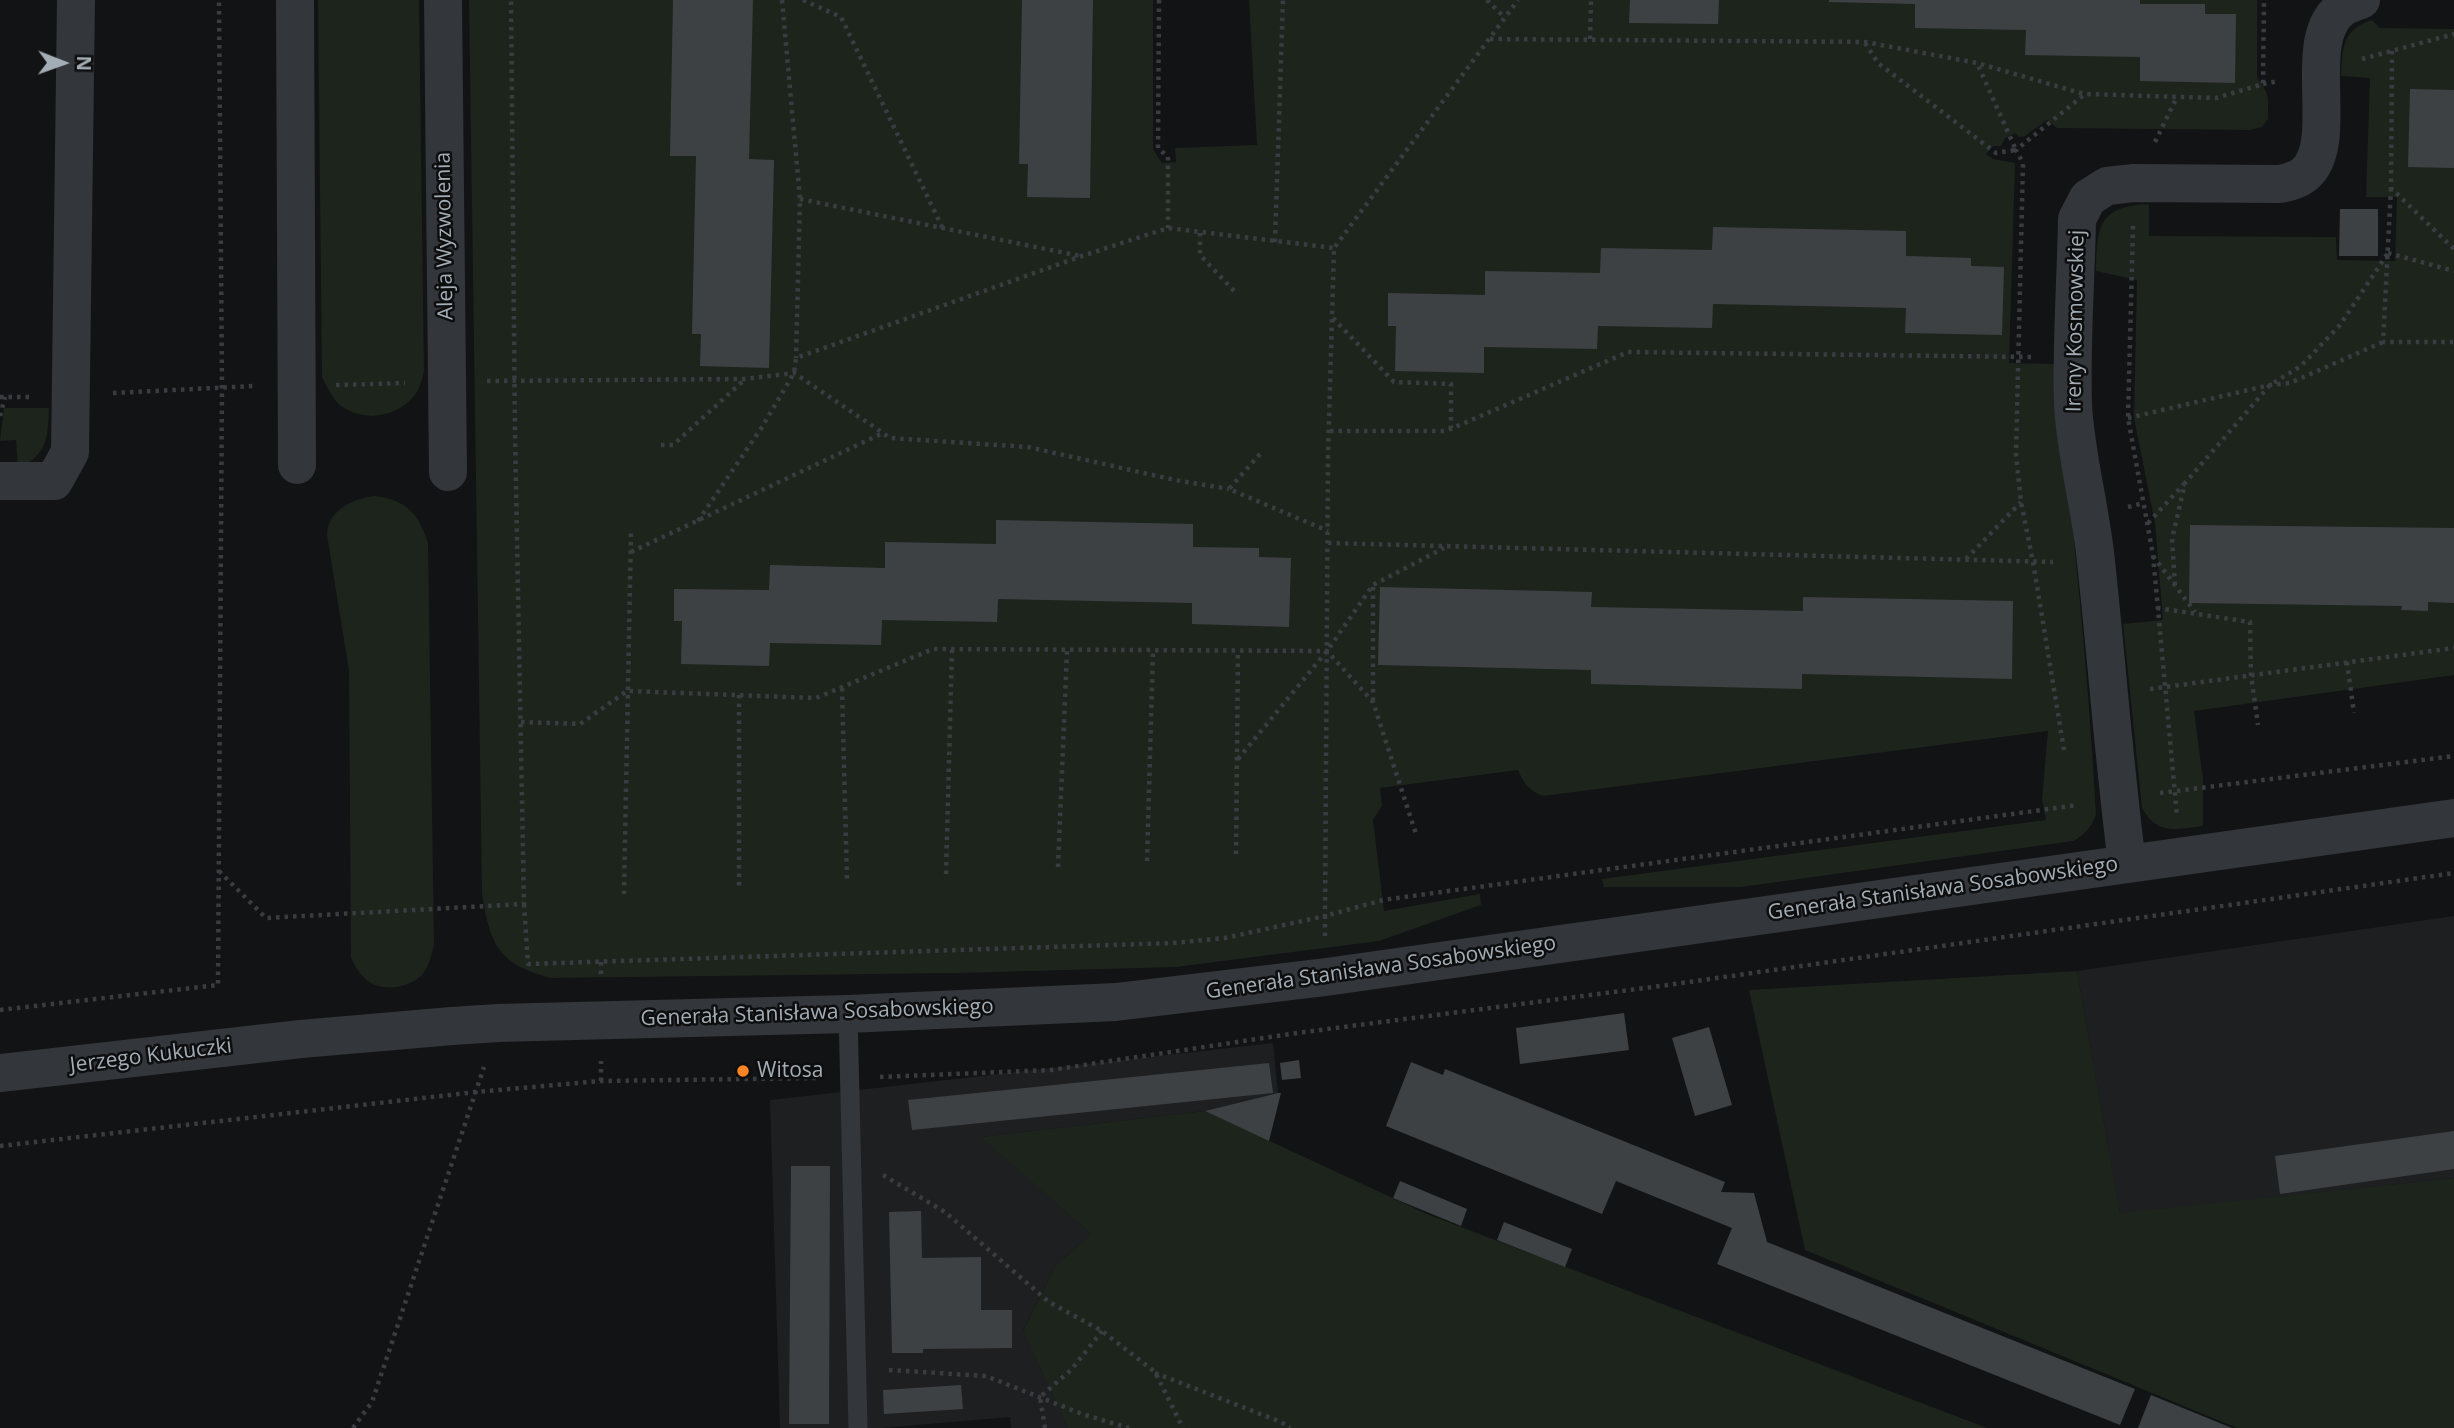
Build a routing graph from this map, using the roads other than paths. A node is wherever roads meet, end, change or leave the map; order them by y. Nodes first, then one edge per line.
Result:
1 (76, 0) edge
2 (295, 0) edge
3 (443, 0) edge
4 (2361, 0) edge
5 (297, 465) dead end
6 (448, 472) dead end
7 (0, 481) edge
8 (2454, 818) edge
9 (2127, 863) junction
10 (848, 1014) junction
11 (301, 1039) joint
12 (0, 1073) edge
13 (858, 1428) edge

1 - 7 street
2 - 5 street
3 - 6 street, Aleja Wyzwolenia
4 - 9 street, Ireny Kosmowskiej
8 - 9 street, Generała Stanisława Sosabowskiego
9 - 10 street, Generała Stanisława Sosabowskiego
10 - 11 street, Generała Stanisława Sosabowskiego
10 - 13 lane
11 - 12 street, Jerzego Kukuczki

